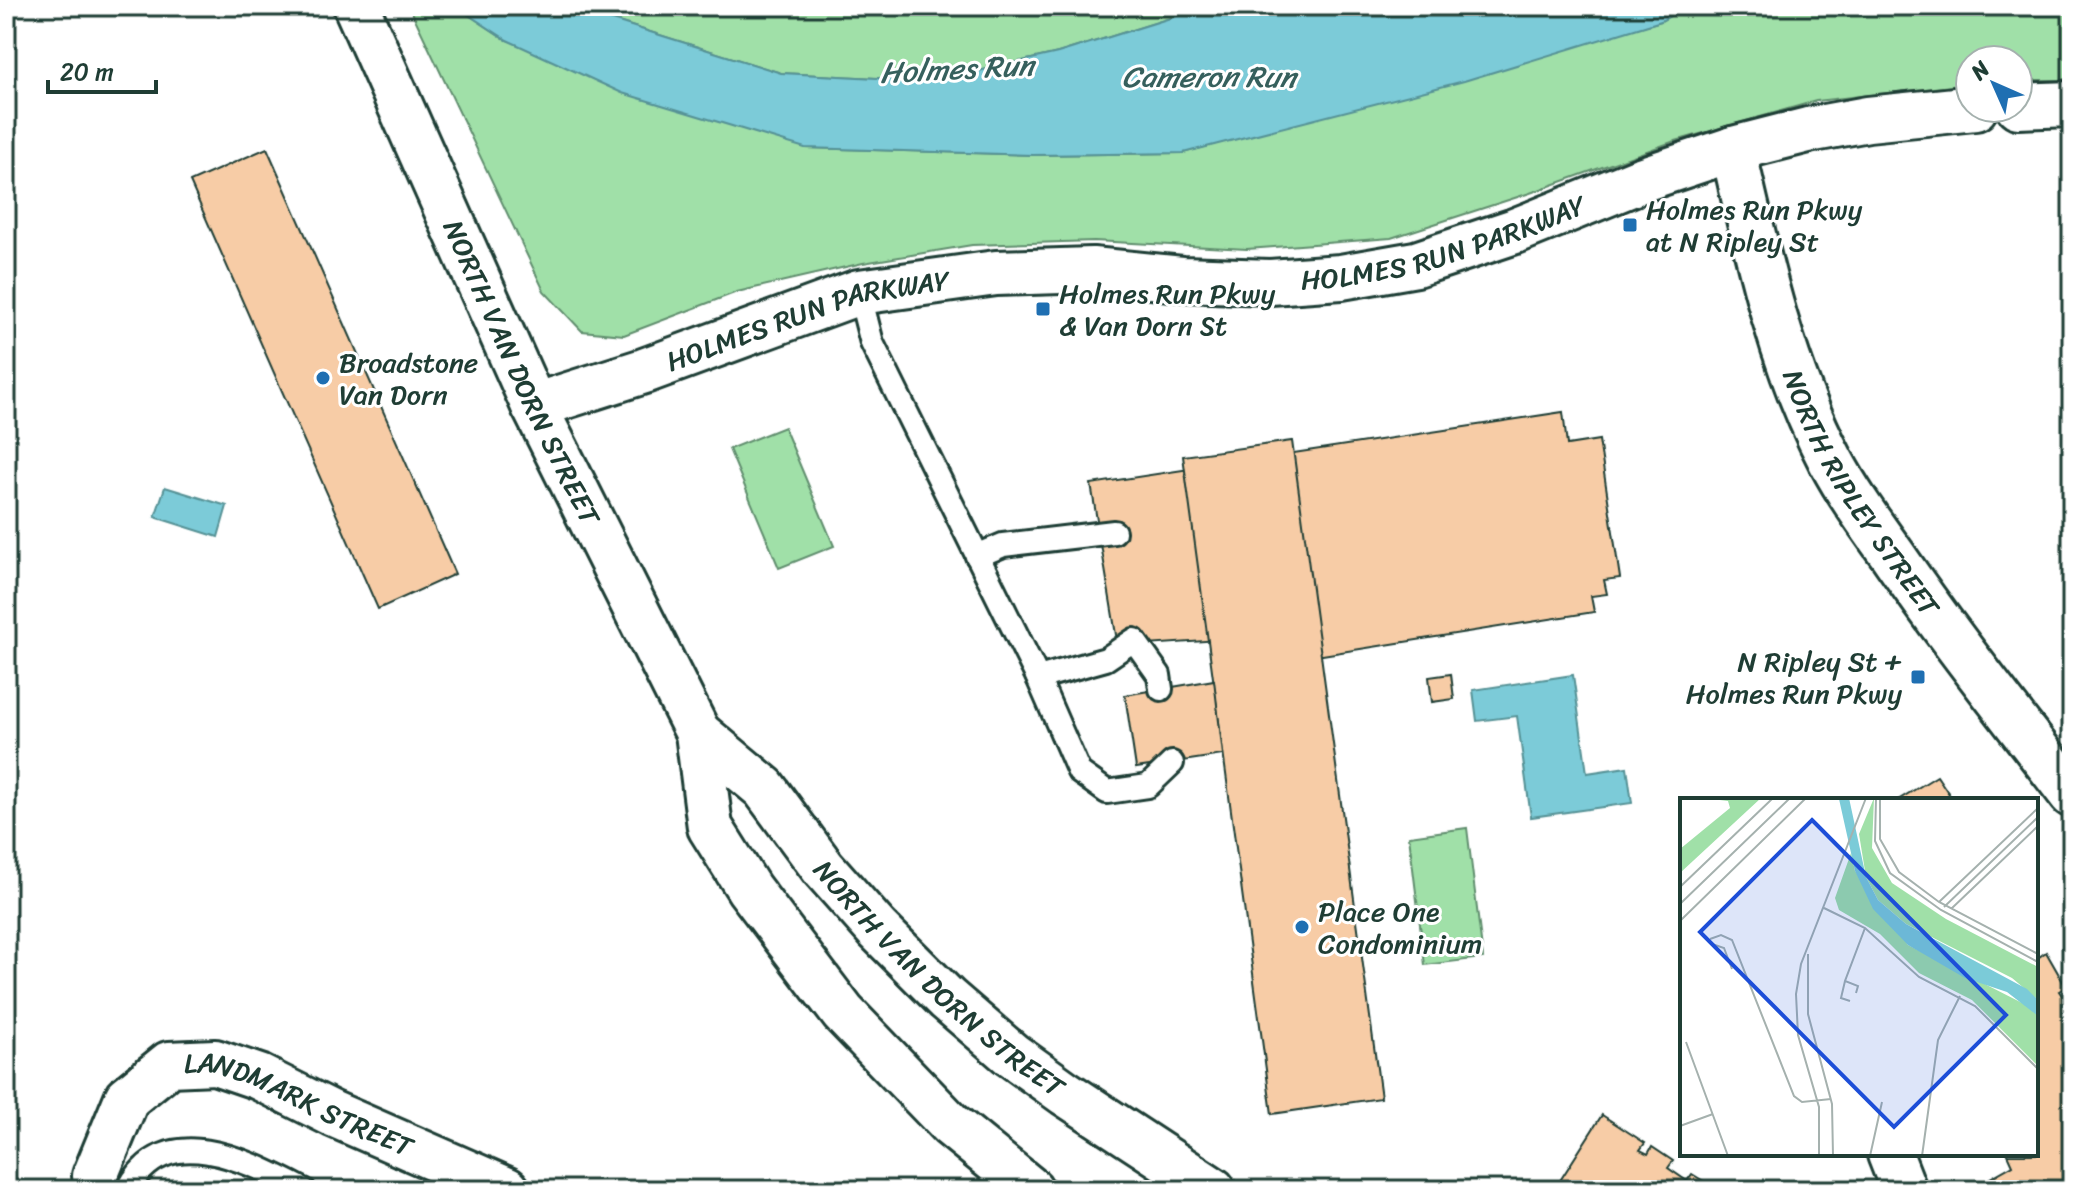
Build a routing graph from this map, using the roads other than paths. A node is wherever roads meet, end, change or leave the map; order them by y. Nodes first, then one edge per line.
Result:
1 (356, 6) edge
2 (2072, 104) edge
3 (2034, 105) edge
4 (1954, 110) edge
5 (1733, 149) junction
6 (859, 292) junction
7 (534, 406) junction
8 (1114, 532) dead end
9 (977, 556) junction
10 (1038, 678) junction
11 (1161, 689) dead end
12 (698, 733) junction
13 (1172, 763) dead end
14 (2072, 795) edge
15 (1891, 1156) edge
16 (112, 1183) edge
17 (304, 1190) edge
18 (507, 1190) edge
19 (1031, 1190) edge
20 (1213, 1190) edge
21 (1904, 1190) edge

1 - 7 street, NORTH VAN DORN STREET
2 - 3 street
4 - 5 street, HOLMES RUN PARKWAY
5 - 6 street, HOLMES RUN PARKWAY
5 - 14 street, NORTH RIPLEY STREET
6 - 7 street, HOLMES RUN PARKWAY
6 - 9 lane
7 - 12 street, NORTH VAN DORN STREET
8 - 9 lane
9 - 10 lane
10 - 11 lane
10 - 13 lane
12 - 19 street, NORTH VAN DORN STREET
12 - 20 street, NORTH VAN DORN STREET
15 - 21 street
16 - 17 lane
16 - 18 street, LANDMARK STREET

